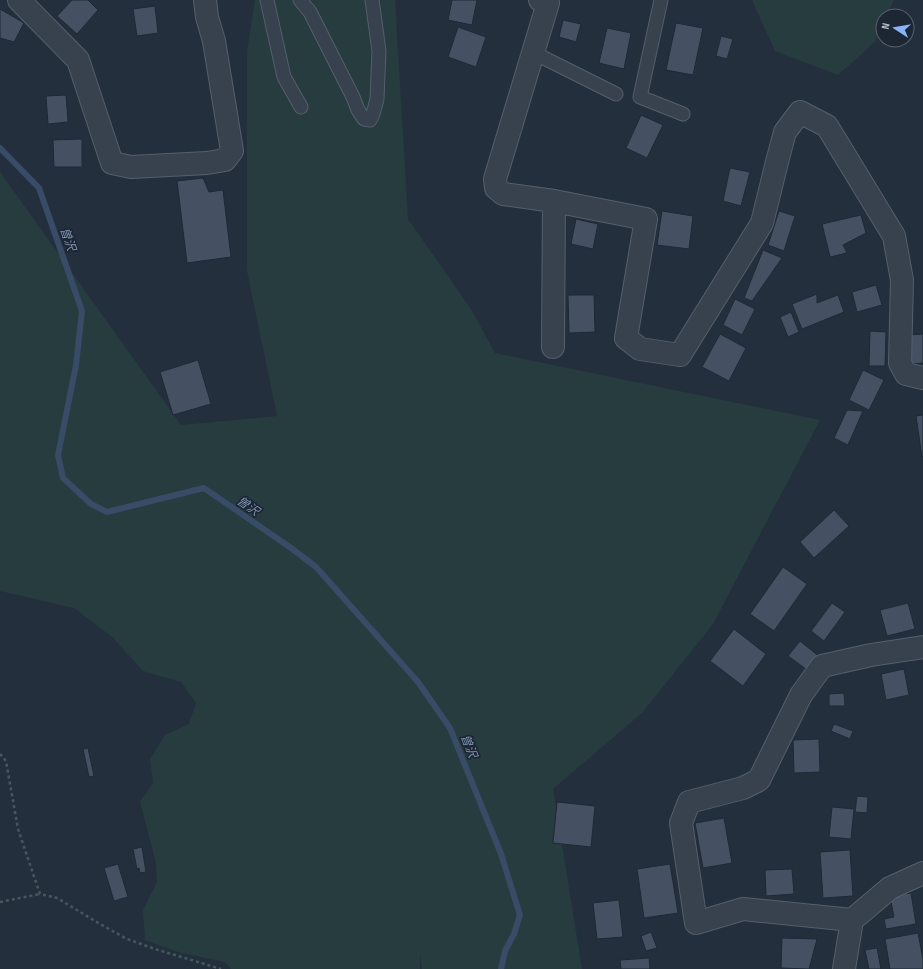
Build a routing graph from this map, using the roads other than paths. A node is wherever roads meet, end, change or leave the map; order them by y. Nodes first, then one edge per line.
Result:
1 (19, 0) edge
2 (204, 0) edge
3 (267, 0) edge
4 (300, 0) edge
5 (372, 0) edge
6 (540, 0) edge
7 (661, 0) edge
8 (532, 52) junction
9 (616, 94) dead end
10 (301, 107) dead end
11 (683, 114) dead end
12 (554, 201) junction
13 (553, 347) dead end
14 (923, 378) edge
15 (923, 646) edge
16 (923, 873) edge
17 (852, 920) junction
18 (844, 969) edge

1 - 2 street
3 - 10 lane
4 - 5 lane
6 - 8 street
7 - 11 lane
8 - 9 lane
8 - 12 street
12 - 13 street
12 - 14 street
15 - 17 street
16 - 17 street
17 - 18 street

